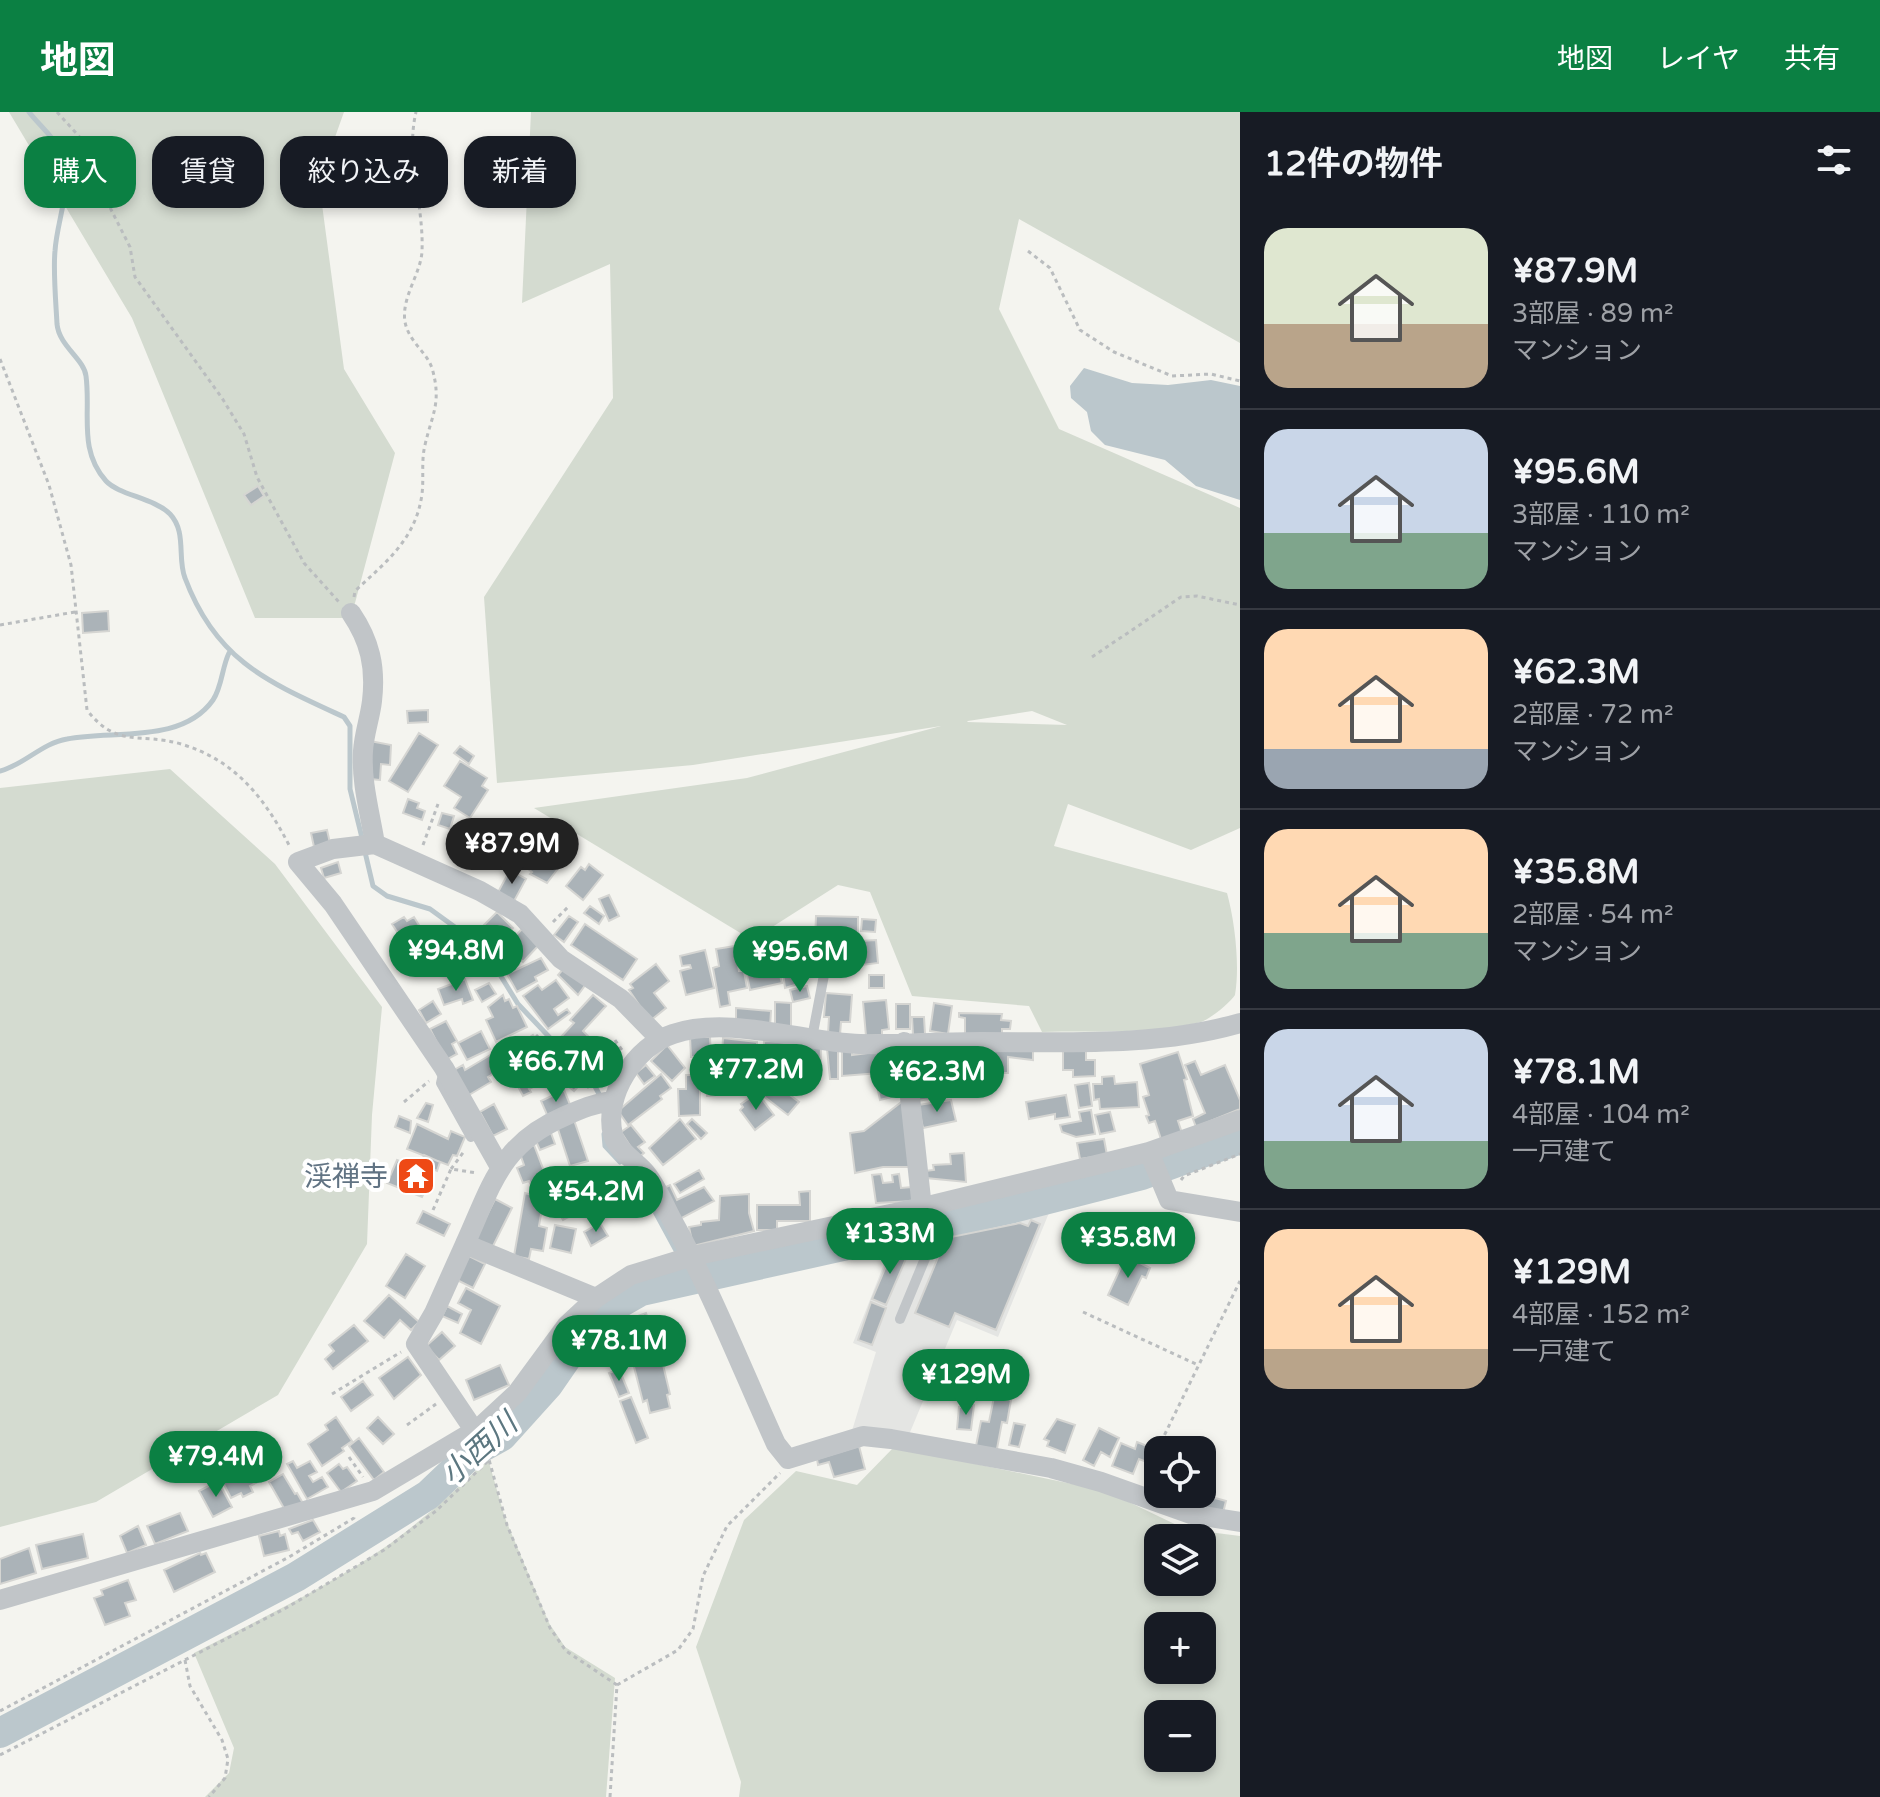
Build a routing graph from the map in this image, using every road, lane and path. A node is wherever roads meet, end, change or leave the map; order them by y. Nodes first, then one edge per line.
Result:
1 (57, 112) edge
2 (416, 112) edge
3 (1028, 251) dead end
4 (0, 359) edge
5 (1240, 381) edge
6 (1240, 605) edge
7 (76, 611) junction
8 (351, 613) junction
9 (0, 625) edge
10 (1092, 657) dead end
11 (438, 804) dead end
12 (375, 844) junction
13 (417, 860) junction
14 (298, 862) junction
15 (570, 905) dead end
16 (540, 934) junction
17 (828, 954) dead end
18 (1240, 1023) edge
19 (536, 1035) dead end
20 (812, 1038) junction
21 (660, 1039) junction
22 (904, 1042) junction
23 (977, 1042) junction
24 (444, 1068) junction
25 (983, 1095) dead end
26 (404, 1102) dead end
27 (603, 1102) junction
28 (1240, 1120) edge
29 (471, 1137) joint
30 (1149, 1152) junction
31 (1240, 1154) edge
32 (500, 1167) junction
33 (451, 1169) junction
34 (472, 1172) dead end
35 (433, 1186) dead end
36 (442, 1190) junction
37 (1169, 1200) junction
38 (925, 1207) junction
39 (433, 1210) dead end
40 (1240, 1212) edge
41 (465, 1244) junction
42 (693, 1256) junction
43 (1240, 1281) edge
44 (596, 1298) junction
45 (1083, 1312) dead end
46 (900, 1319) dead end
47 (416, 1344) junction
48 (1198, 1365) junction
49 (332, 1394) dead end
50 (450, 1394) junction
51 (407, 1425) dead end
52 (476, 1429) junction
53 (1164, 1436) edge
54 (788, 1459) junction
55 (489, 1460) junction
56 (358, 1498) junction
57 (1240, 1522) edge
58 (0, 1600) edge
59 (185, 1660) junction
60 (617, 1685) junction
61 (0, 1711) edge
62 (0, 1755) edge
63 (209, 1797) edge
64 (610, 1797) edge

1 - 8 path
2 - 8 path
3 - 5 path
4 - 7 path
6 - 10 path
7 - 9 path
7 - 14 path
8 - 12 street
11 - 13 path
12 - 13 street
12 - 14 street
13 - 16 street
14 - 24 street
15 - 16 path
16 - 21 street
17 - 20 lane
18 - 23 street
19 - 27 path
20 - 21 street
20 - 22 street
21 - 27 street
22 - 23 street
22 - 38 street
23 - 25 path
24 - 26 path
24 - 29 lane
24 - 32 street
27 - 32 street
27 - 42 street
28 - 30 street
29 - 33 path
30 - 37 street
30 - 38 street
31 - 37 path
32 - 41 street
33 - 34 path
33 - 36 path
35 - 36 path
36 - 39 path
37 - 40 street
38 - 42 street
38 - 46 lane
41 - 44 street
41 - 47 street
42 - 44 street
42 - 54 street
43 - 48 path
44 - 52 street
45 - 48 path
47 - 49 path
47 - 50 street
48 - 53 path
50 - 51 path
50 - 52 street
52 - 55 path
52 - 56 street
54 - 57 street
54 - 60 path
55 - 59 path
55 - 60 path
56 - 58 street
56 - 61 path
59 - 62 path
59 - 63 path
60 - 64 path

